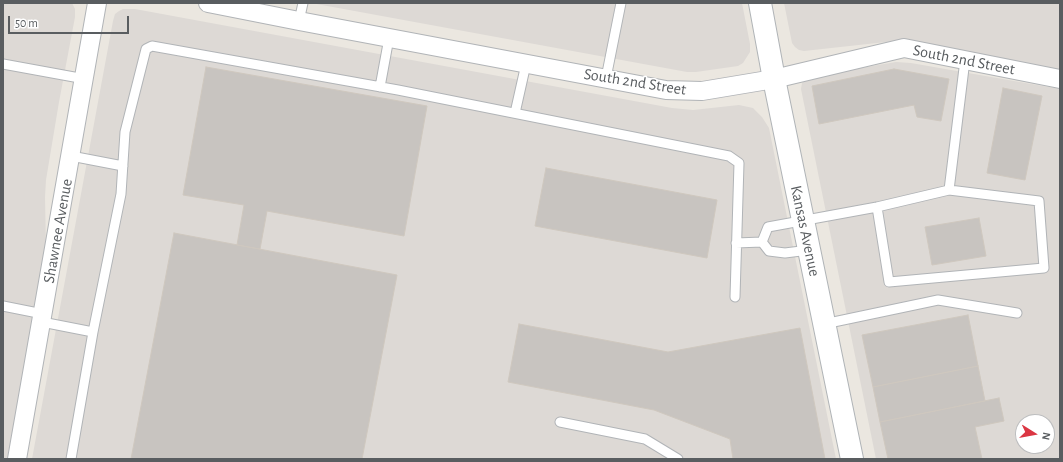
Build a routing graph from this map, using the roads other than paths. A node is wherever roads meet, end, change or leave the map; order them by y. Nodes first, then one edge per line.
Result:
1 (97, 3) edge
2 (208, 3) edge
3 (303, 3) edge
4 (620, 3) edge
5 (760, 3) edge
6 (299, 21) junction
7 (389, 38) junction
8 (965, 60) junction
9 (3, 64) edge
10 (526, 64) junction
11 (606, 78) junction
12 (85, 79) junction
13 (774, 79) junction
14 (1060, 79) edge
15 (380, 86) junction
16 (515, 113) junction
17 (71, 156) junction
18 (123, 166) junction
19 (949, 190) junction
20 (877, 207) junction
21 (803, 220) junction
22 (762, 242) junction
23 (736, 243) junction
24 (809, 250) junction
25 (735, 297) dead end
26 (3, 306) edge
27 (1016, 313) dead end
28 (42, 318) junction
29 (824, 324) junction
30 (93, 332) junction
31 (560, 422) dead end
32 (17, 459) edge
33 (71, 459) edge
34 (678, 459) edge
35 (852, 459) edge

1 - 12 street, Shawnee Avenue
2 - 6 street, South 2nd Street
3 - 6 lane
4 - 11 lane
5 - 13 main road, Kansas Avenue
6 - 7 street, South 2nd Street
7 - 10 street, South 2nd Street
7 - 15 lane
8 - 13 street, South 2nd Street
8 - 14 street, South 2nd Street
8 - 19 lane
9 - 12 lane
10 - 11 street, South 2nd Street
10 - 16 lane
11 - 13 street, South 2nd Street
12 - 17 street, Shawnee Avenue
13 - 21 main road, Kansas Avenue
15 - 16 lane
15 - 18 lane
16 - 23 lane
17 - 18 lane
17 - 28 street, Shawnee Avenue
18 - 30 lane
19 - 20 lane
19 - 20 lane
20 - 21 lane
21 - 22 lane
21 - 24 main road, Kansas Avenue
22 - 23 lane
22 - 24 lane
23 - 25 lane
24 - 29 main road, Kansas Avenue
26 - 28 lane
27 - 29 lane
28 - 30 lane
28 - 32 street, Shawnee Avenue
29 - 35 main road, Kansas Avenue
30 - 33 lane
31 - 34 lane

